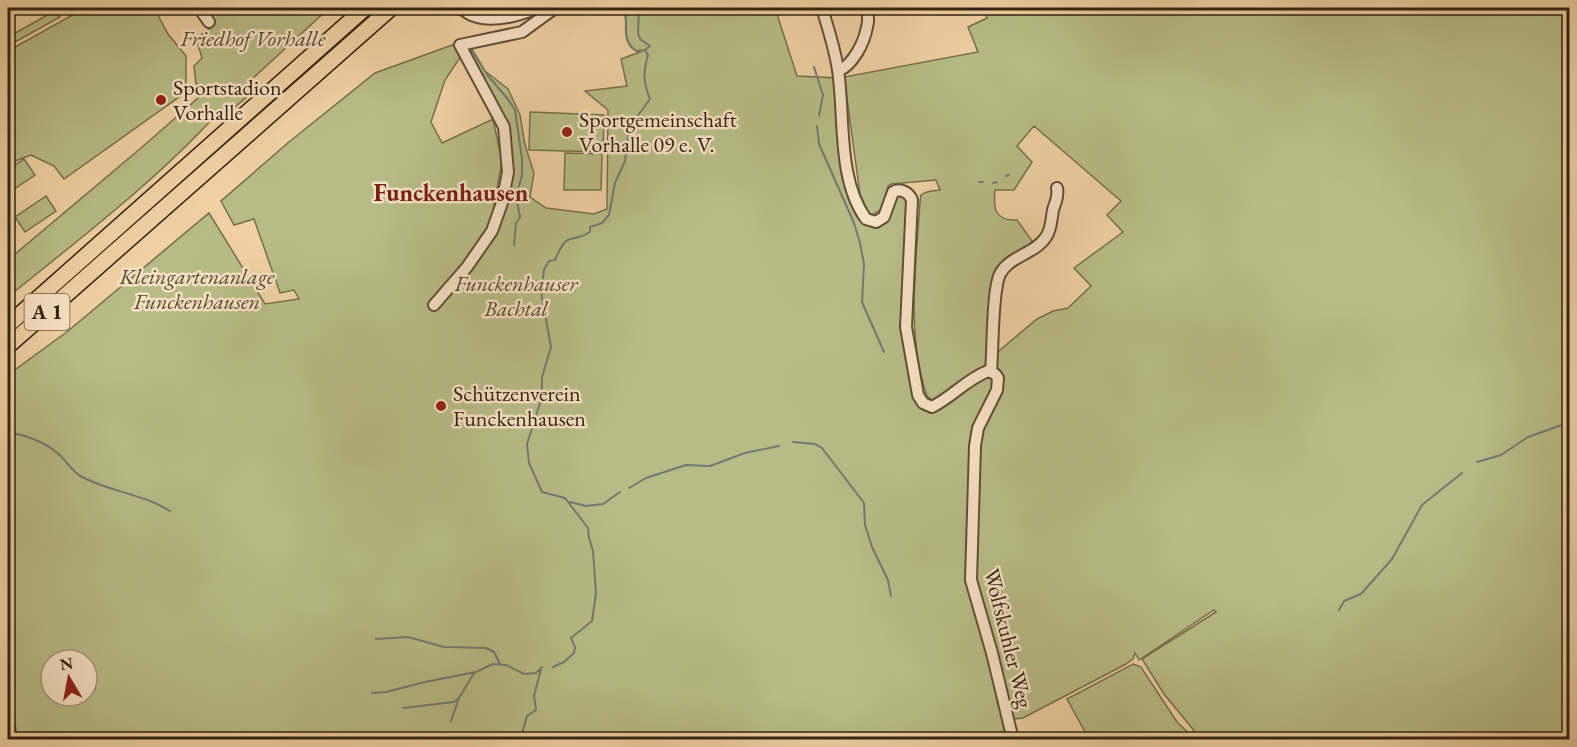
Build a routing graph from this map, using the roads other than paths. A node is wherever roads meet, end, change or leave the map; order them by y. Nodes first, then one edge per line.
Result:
1 (199, 8) edge
2 (365, 8) edge
3 (390, 8) edge
4 (461, 8) edge
5 (537, 8) edge
6 (555, 8) edge
7 (822, 8) edge
8 (867, 8) edge
9 (208, 22) dead end
10 (838, 71) junction
11 (1057, 188) dead end
12 (434, 305) dead end
13 (8, 325) edge
14 (8, 346) edge
15 (991, 372) junction
16 (1013, 740) edge

1 - 9 street
2 - 13 highway, A 1
3 - 14 highway, A 1
4 - 5 street
6 - 12 street
7 - 10 street
8 - 10 street
10 - 15 street
11 - 15 street
15 - 16 street, Wolfskuhler Weg

